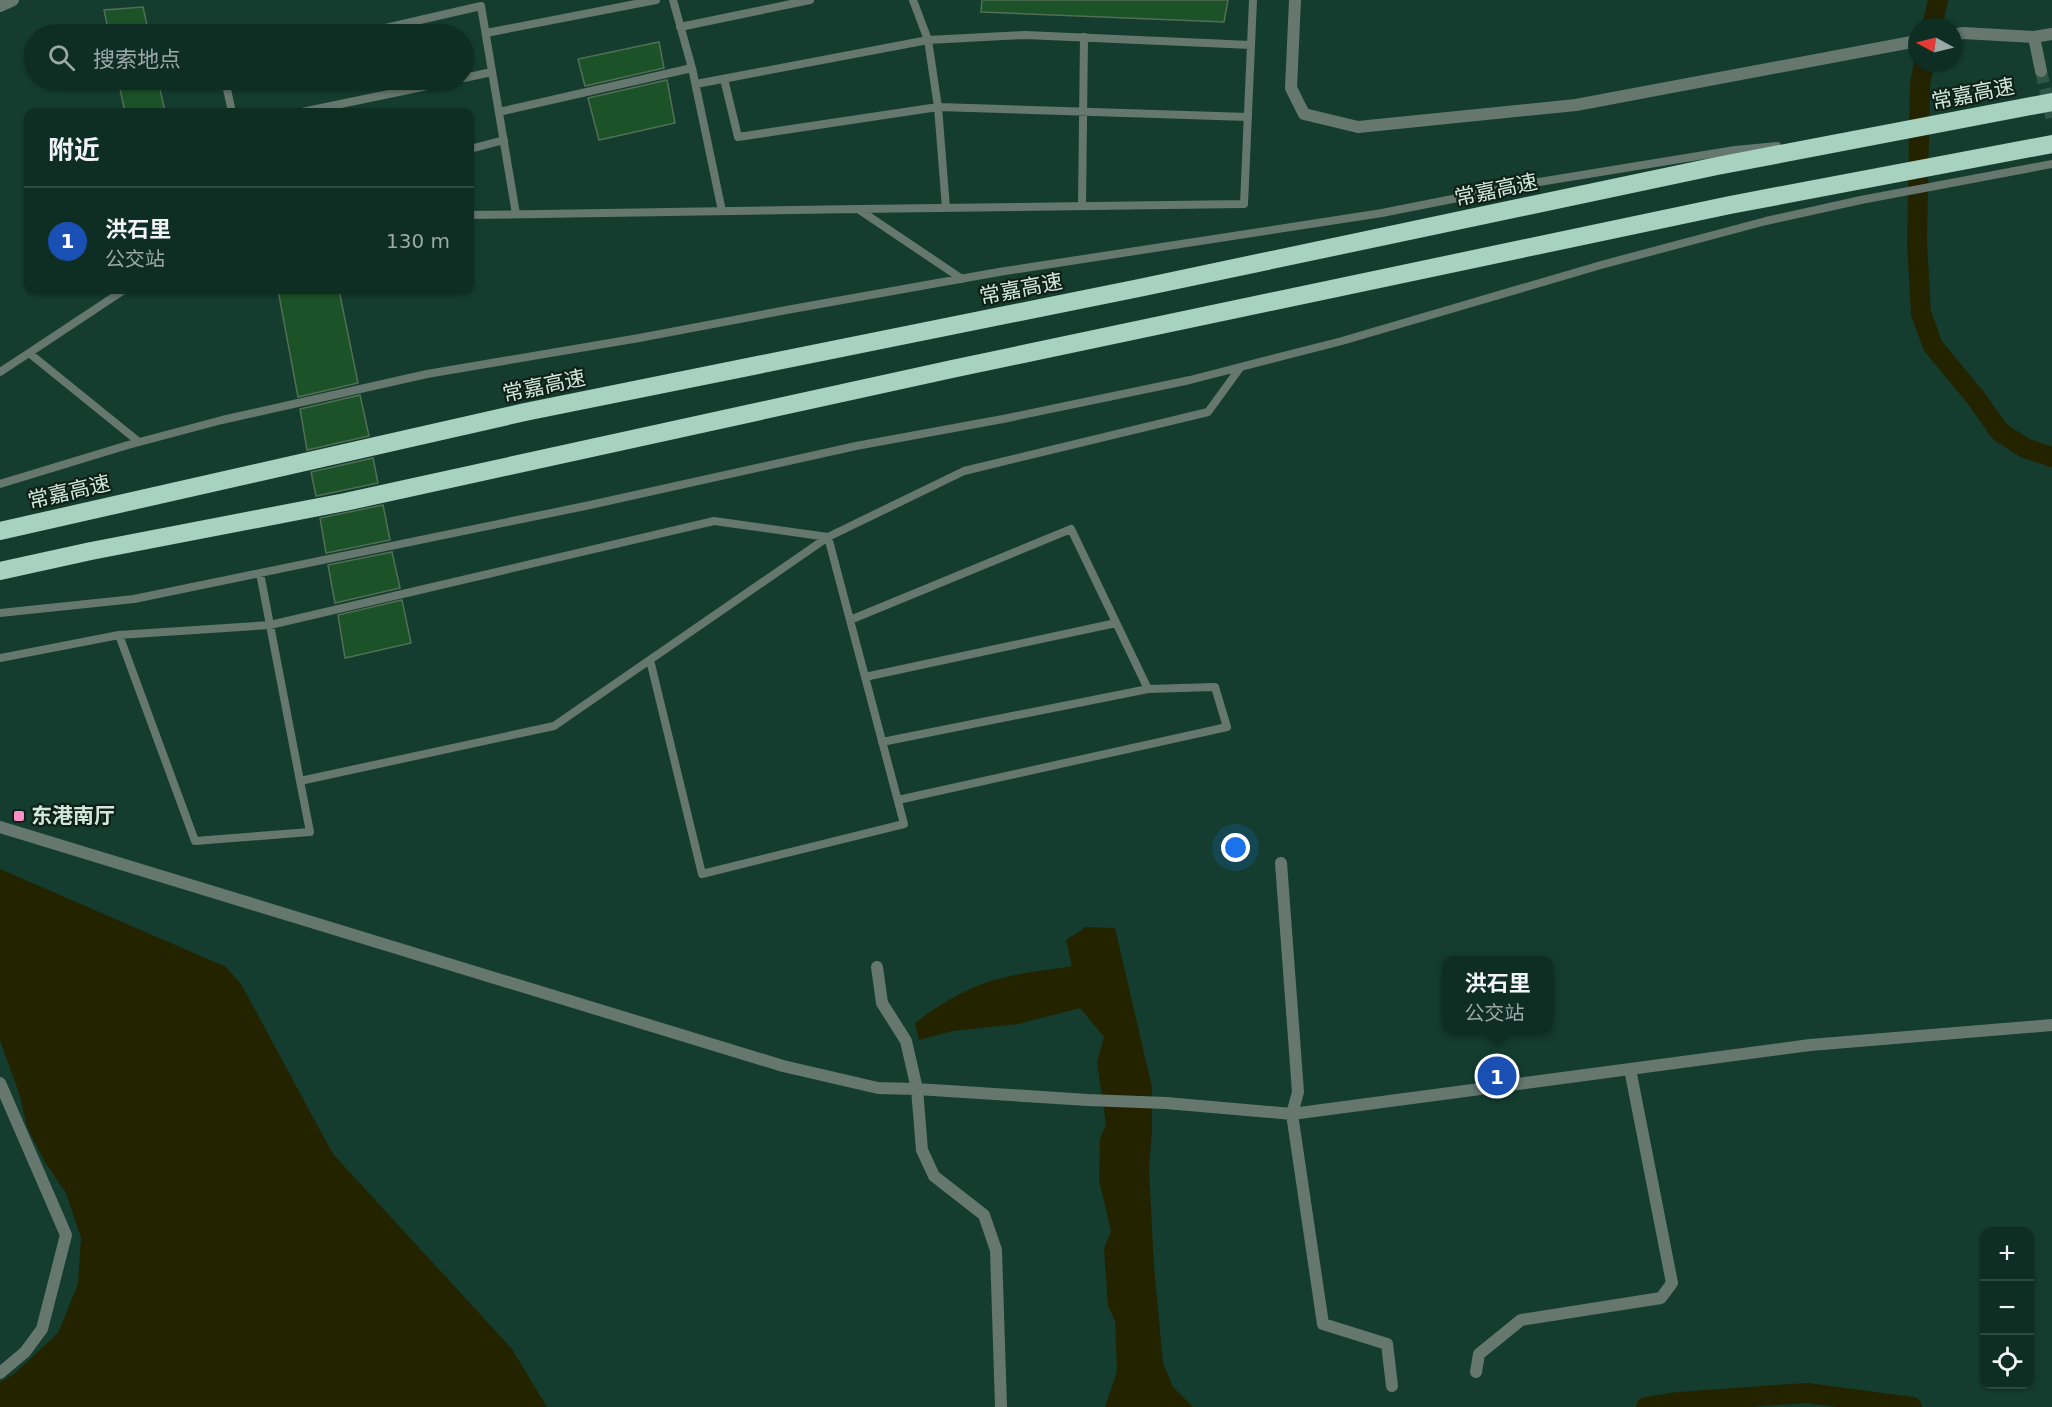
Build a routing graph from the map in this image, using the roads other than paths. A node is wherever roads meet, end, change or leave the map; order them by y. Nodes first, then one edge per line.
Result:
1 (13, 0) edge
2 (656, 0) edge
3 (673, 0) edge
4 (810, 0) edge
5 (913, 0) edge
6 (1253, 0) edge
7 (1295, 0) edge
8 (0, 6) edge
9 (403, 24) edge
10 (680, 27) junction
11 (486, 33) junction
12 (1962, 34) edge
13 (2052, 34) edge
14 (1084, 37) junction
15 (2034, 37) junction
16 (928, 40) junction
17 (1908, 43) edge
18 (1251, 45) junction
19 (693, 68) junction
20 (2041, 71) tunnel mouth
21 (492, 72) junction
22 (474, 76) edge
23 (724, 79) junction
24 (696, 84) junction
25 (227, 90) edge
26 (408, 90) edge
27 (2052, 102) edge
28 (938, 107) junction
29 (231, 108) edge
30 (321, 108) edge
31 (499, 112) junction
32 (1248, 117) junction
33 (1853, 139) junction
34 (504, 140) junction
35 (2052, 144) edge
36 (474, 148) edge
37 (2052, 164) edge
38 (1082, 206) junction
39 (946, 208) junction
40 (858, 209) junction
41 (722, 211) junction
42 (516, 214) junction
43 (474, 215) edge
44 (962, 279) junction
45 (118, 294) edge
46 (29, 353) junction
47 (1240, 367) junction
48 (0, 372) edge
49 (139, 442) junction
50 (0, 484) edge
51 (0, 531) edge
52 (828, 537) junction
53 (0, 571) edge
54 (260, 573) junction
55 (0, 613) edge
56 (850, 620) junction
57 (1116, 623) junction
58 (270, 625) junction
59 (118, 635) junction
60 (0, 658) edge
61 (650, 660) junction
62 (865, 677) junction
63 (1148, 689) junction
64 (882, 742) junction
65 (300, 782) junction
66 (898, 800) junction
67 (0, 826) edge
68 (1281, 863) dead end
69 (877, 967) dead end
70 (2052, 1025) edge
71 (1630, 1069) junction
72 (0, 1083) edge
73 (917, 1089) junction
74 (1292, 1114) junction
75 (1476, 1372) dead end
76 (0, 1373) edge
77 (1392, 1386) dead end
78 (1002, 1407) edge

1 - 8 street
2 - 11 lane
3 - 10 lane
4 - 10 lane
5 - 16 lane
6 - 18 lane
7 - 17 street
9 - 11 lane
10 - 19 lane
11 - 21 lane
12 - 15 street
13 - 15 street
14 - 16 lane
14 - 18 lane
14 - 38 lane
15 - 20 street
16 - 23 lane
16 - 28 lane
18 - 32 lane
19 - 24 lane
19 - 31 lane
21 - 22 lane
21 - 31 lane
23 - 24 lane
23 - 28 lane
24 - 41 lane
25 - 29 lane
26 - 30 lane
27 - 33 highway, 常嘉高速
28 - 32 lane
28 - 39 lane
31 - 34 lane
32 - 38 lane
33 - 44 lane
33 - 51 highway, 常嘉高速
34 - 36 lane
34 - 42 lane
35 - 53 highway
37 - 47 lane
38 - 39 lane
39 - 40 lane
40 - 41 lane
40 - 44 lane
41 - 42 lane
42 - 43 lane
44 - 49 lane
45 - 46 lane
46 - 48 lane
46 - 49 lane
47 - 52 lane
47 - 54 lane
49 - 50 lane
52 - 56 lane
52 - 58 lane
52 - 61 lane
54 - 55 lane
54 - 58 lane
56 - 57 lane
56 - 62 lane
57 - 62 lane
57 - 63 lane
58 - 59 lane
58 - 65 lane
59 - 60 lane
59 - 65 lane
61 - 65 lane
61 - 66 lane
62 - 64 lane
63 - 64 lane
63 - 66 lane
64 - 66 lane
67 - 73 street
68 - 74 street
69 - 73 street
70 - 71 street
71 - 74 street
71 - 75 street
72 - 76 street
73 - 74 street
73 - 78 street
74 - 77 street

